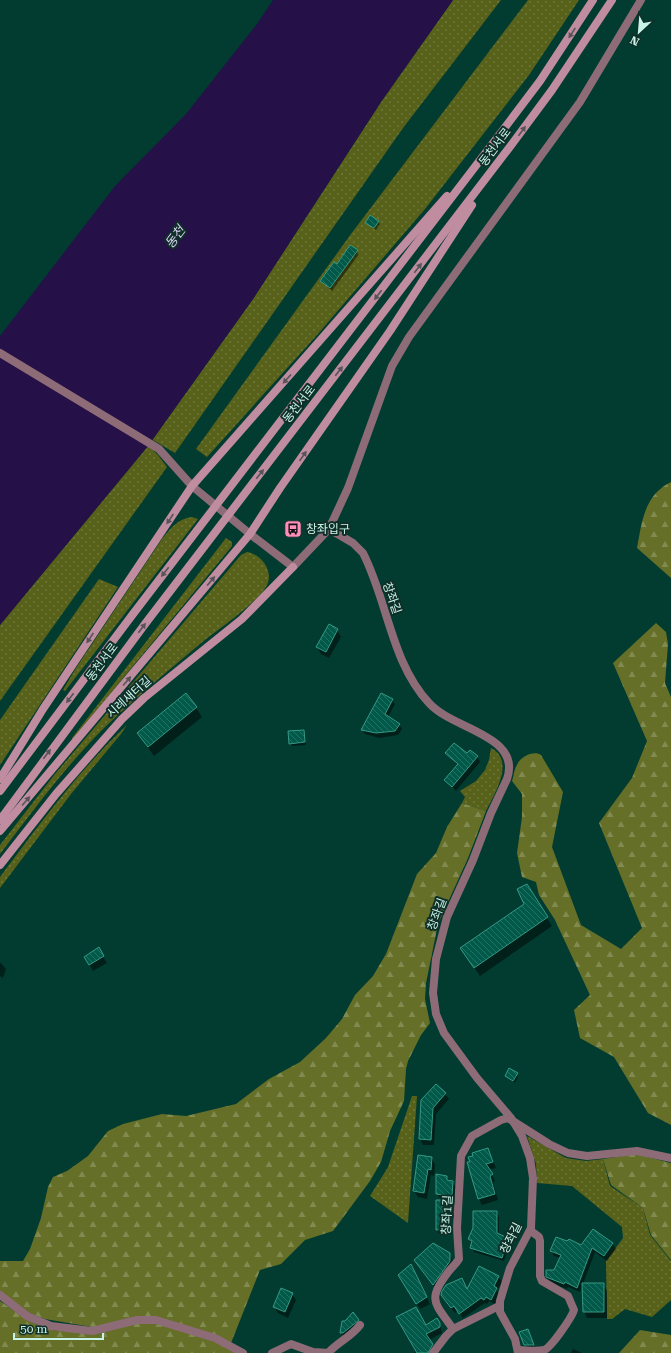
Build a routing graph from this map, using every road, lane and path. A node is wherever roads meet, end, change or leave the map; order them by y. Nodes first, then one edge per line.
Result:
1 (593, 0) edge
2 (612, 0) edge
3 (641, 0) edge
4 (497, 138) junction
5 (509, 148) junction
6 (0, 353) edge
7 (192, 486) junction
8 (329, 529) junction
9 (250, 534) junction
10 (293, 567) junction
11 (0, 779) edge
12 (0, 792) edge
13 (0, 820) edge
14 (0, 831) edge
15 (0, 865) edge
16 (511, 1118) junction
17 (671, 1158) edge
18 (531, 1231) junction
19 (0, 1295) edge
20 (499, 1306) junction
21 (360, 1325) dead end
22 (453, 1329) junction
23 (518, 1351) edge
24 (243, 1353) edge
25 (272, 1353) edge
26 (329, 1353) edge
27 (432, 1353) edge

1 -> 4 main road, 동천서로
5 -> 2 main road, 동천서로
3 - 8 street
4 -> 7 main road
4 -> 12 main road, 동천서로
9 -> 5 main road
13 -> 5 main road, 동천서로
6 - 7 street
7 - 9 street
7 -> 11 main road
8 - 10 street
8 - 16 street, 창좌길
9 - 10 street
14 -> 9 main road
10 - 15 main road, 시례새터길
16 - 17 street
16 - 18 street, 창좌길
16 - 22 street, 창좌1길
18 - 20 street, 창좌길
18 - 23 street
19 - 24 street
20 - 22 street
20 - 23 street
21 - 26 street
22 - 27 street
25 - 26 street

